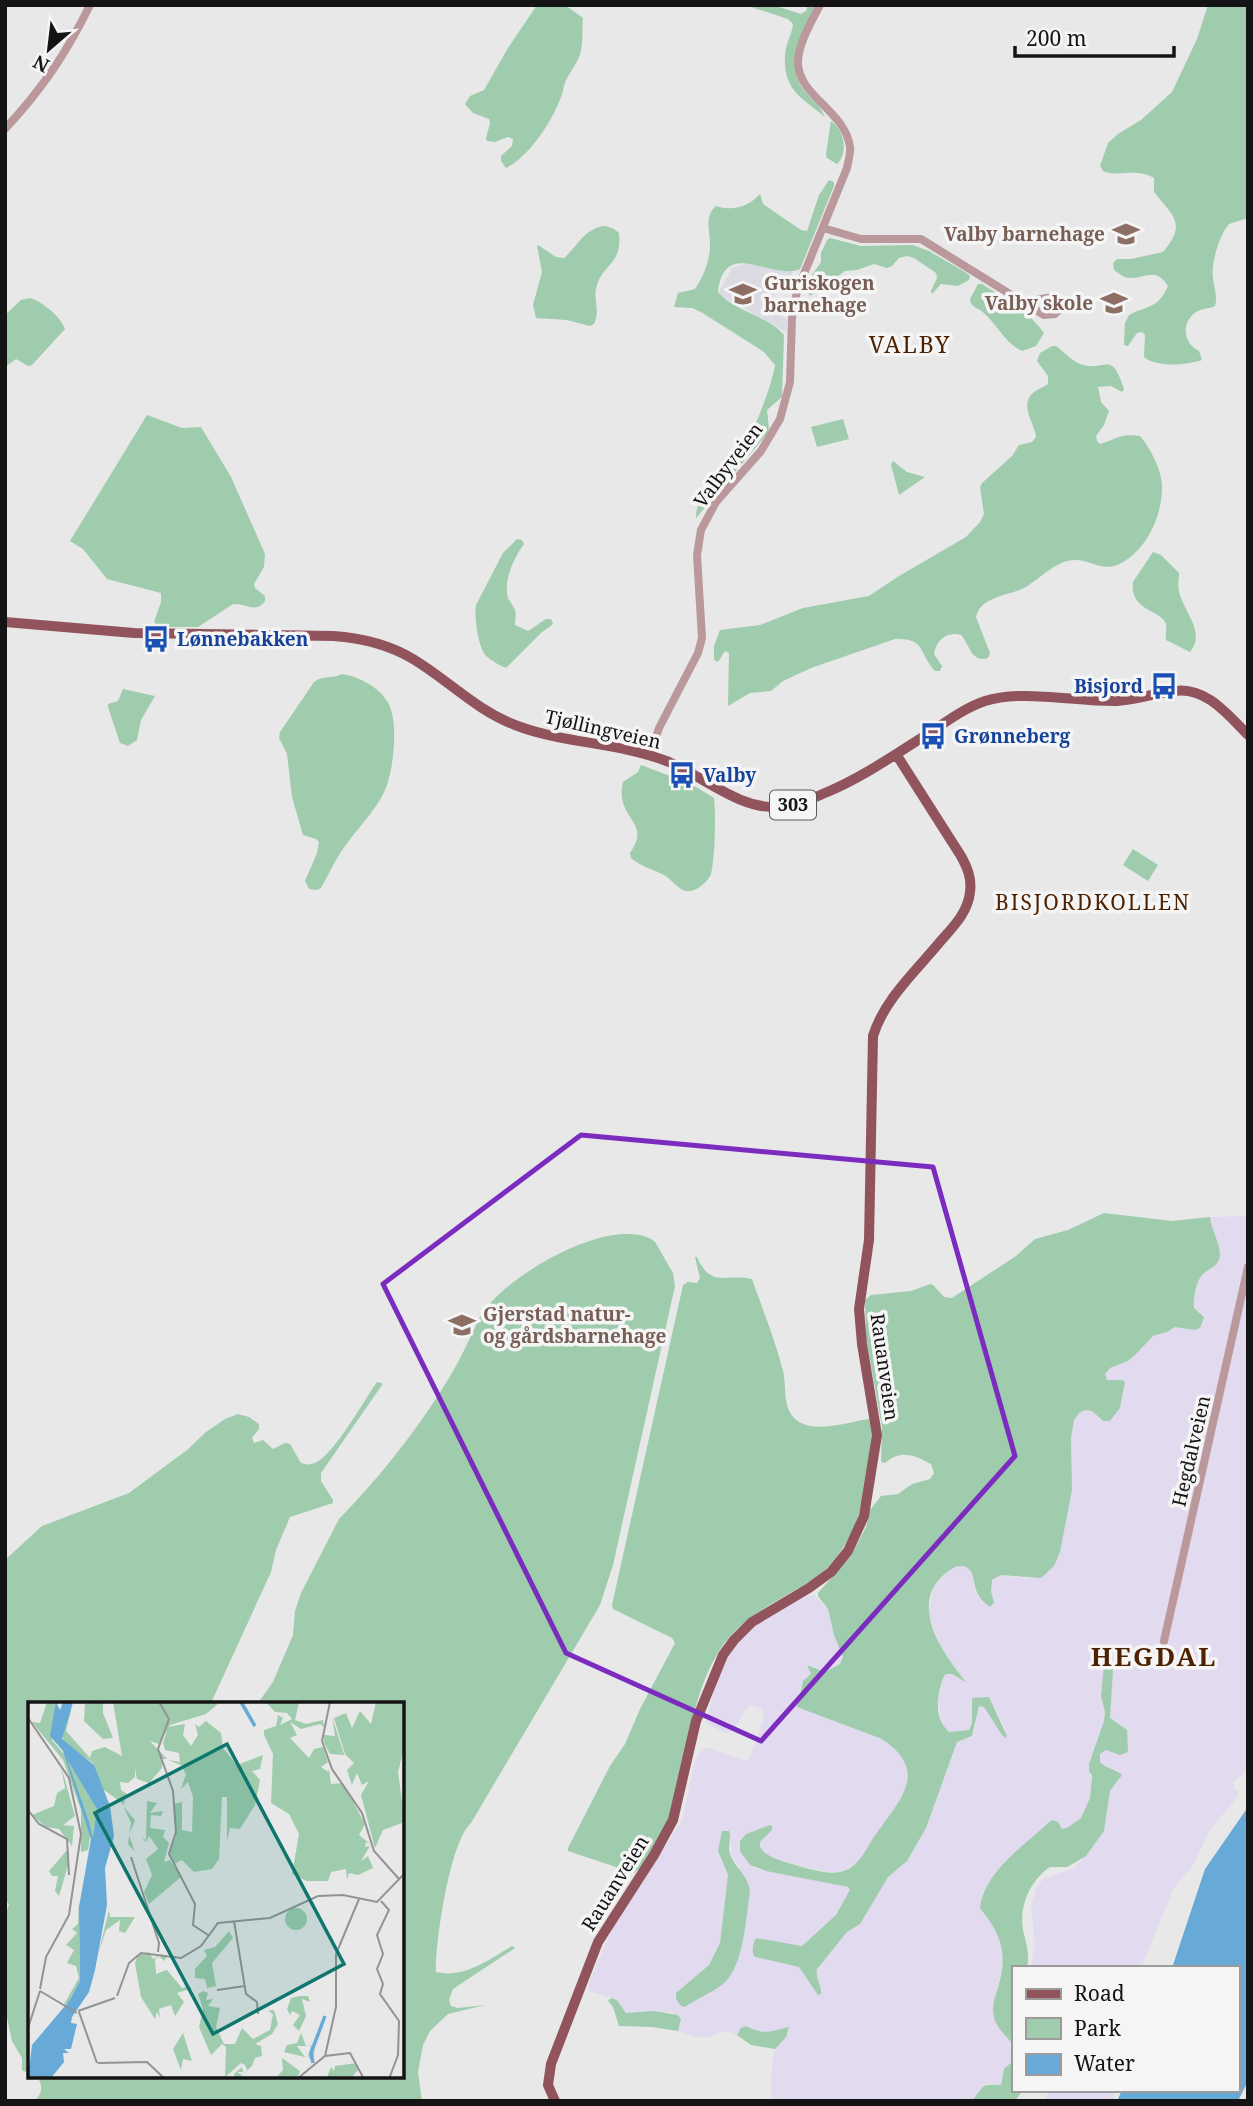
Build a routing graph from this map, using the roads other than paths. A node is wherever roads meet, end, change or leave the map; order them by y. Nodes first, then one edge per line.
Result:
1 (90, 5) edge
2 (820, 5) edge
3 (5, 129) edge
4 (823, 228) junction
5 (1023, 302) dead end
6 (5, 622) edge
7 (1248, 735) edge
8 (896, 754) junction
9 (650, 755) junction
10 (1248, 1267) edge
11 (1164, 1641) dead end
12 (555, 2101) edge

1 - 3 street
2 - 4 street, Valbyveien
4 - 5 street
4 - 9 street, Valbyveien
6 - 9 main road, Tjøllingveien / 303
7 - 8 main road, Tjøllingveien / 303
8 - 9 main road, Tjøllingveien / 303
8 - 12 main road, Rauanveien
10 - 11 street, Hegdalveien

